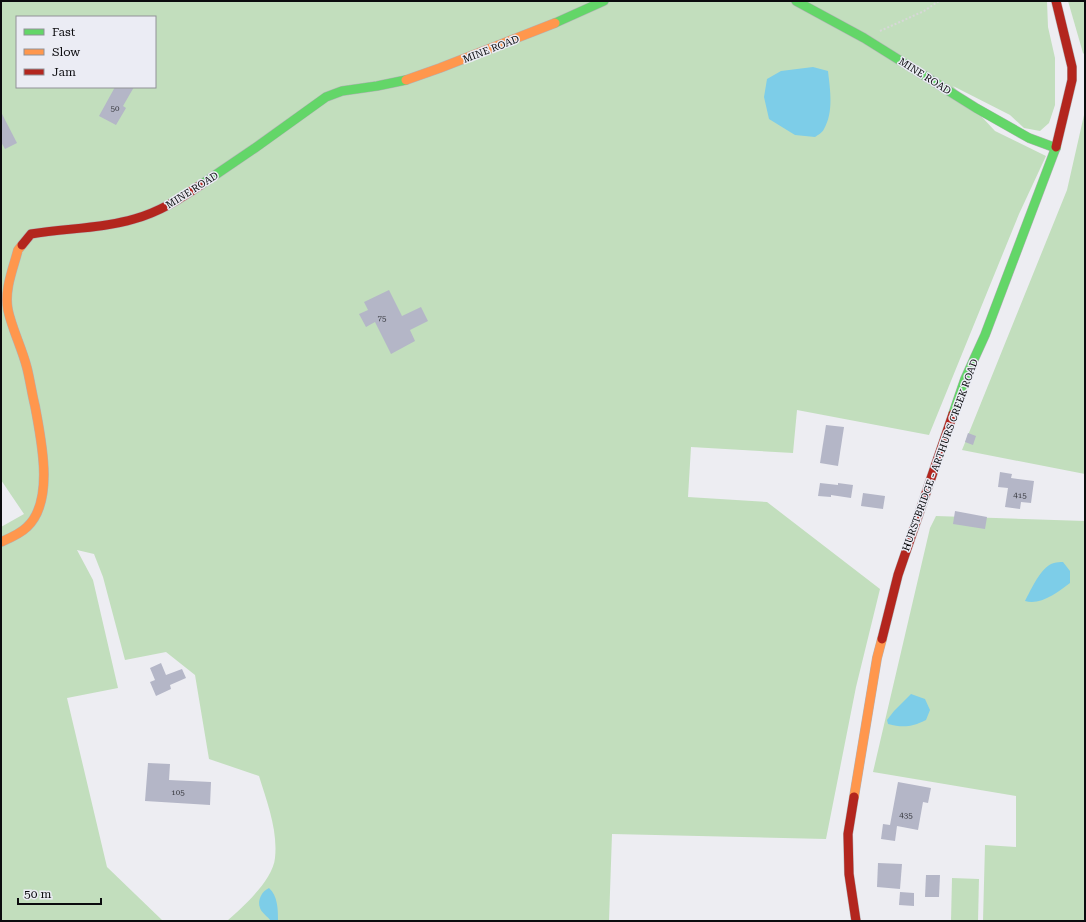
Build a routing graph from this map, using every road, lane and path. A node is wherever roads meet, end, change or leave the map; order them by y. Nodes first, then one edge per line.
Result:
1 (604, 1) edge
2 (796, 1) edge
3 (939, 1) edge
4 (1056, 1) edge
5 (864, 38) junction
6 (1056, 148) junction
7 (1, 542) edge
8 (856, 921) edge

1 - 7 street, MINE ROAD
2 - 5 street, MINE ROAD
3 - 5 path
4 - 6 street, HURSTBRIDGE - ARTHURS CREEK ROAD
5 - 6 street, MINE ROAD
6 - 8 street, HURSTBRIDGE - ARTHURS CREEK ROAD

